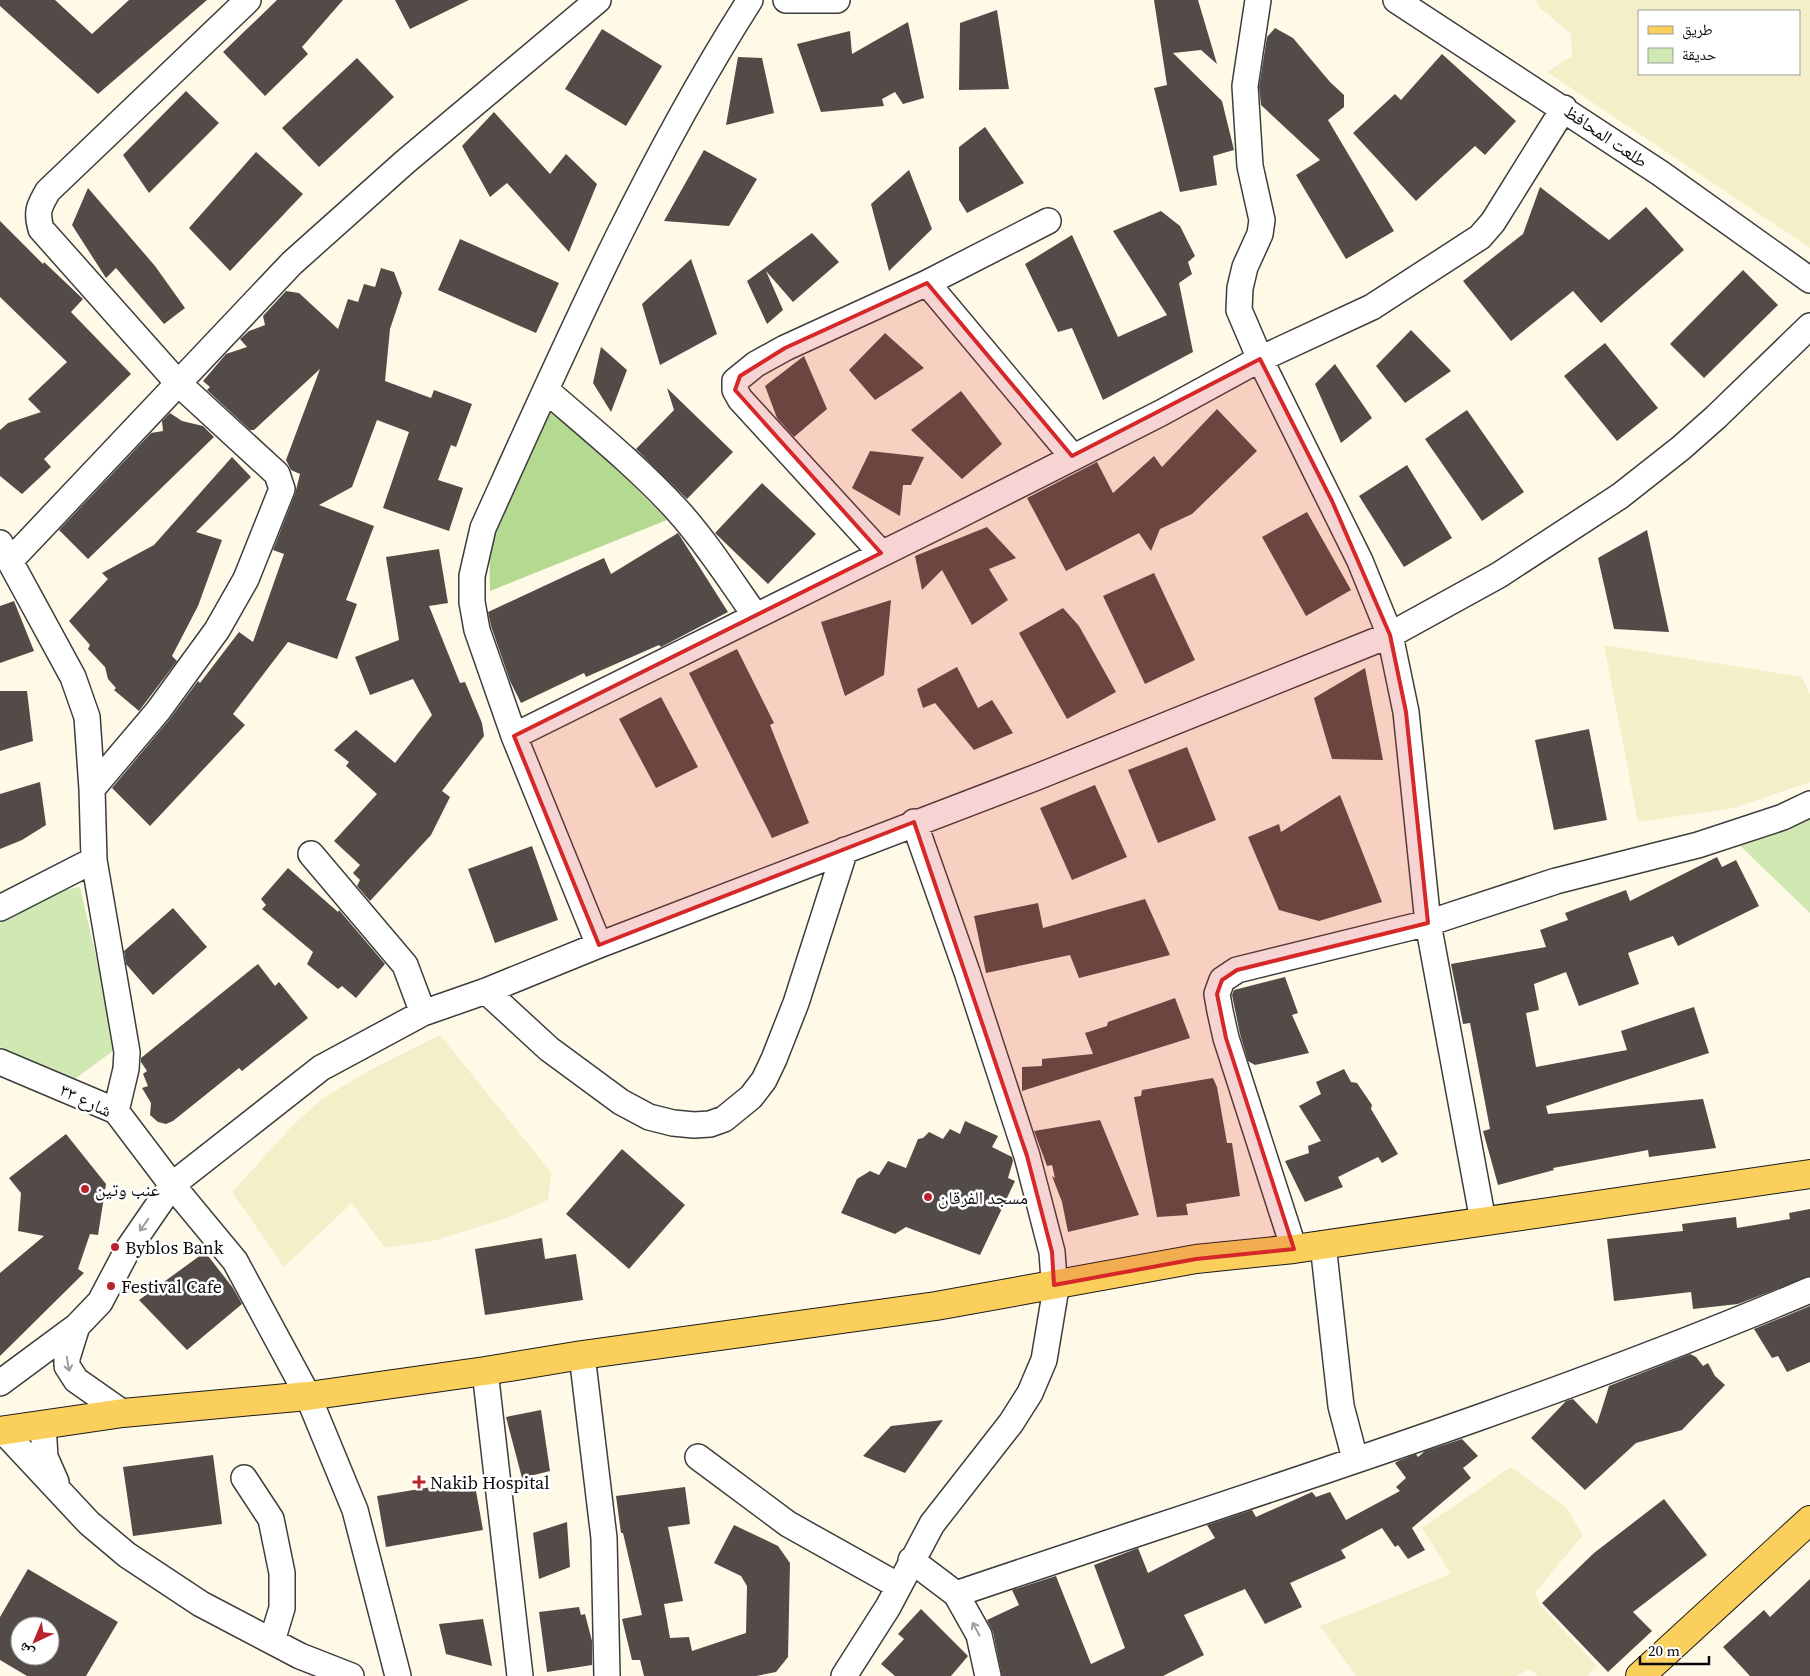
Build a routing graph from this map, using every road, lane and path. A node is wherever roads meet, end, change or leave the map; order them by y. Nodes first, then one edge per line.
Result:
1 (248, 0) edge
2 (598, 0) edge
3 (750, 0) edge
4 (786, 0) edge
5 (837, 0) edge
6 (1258, 0) edge
7 (1396, 0) edge
8 (1564, 108) junction
9 (1048, 221) dead end
10 (1810, 280) edge
11 (927, 283) junction
12 (1810, 326) edge
13 (1260, 359) junction
14 (178, 383) junction
15 (546, 390) junction
16 (1072, 456) junction
17 (6, 551) edge
18 (880, 553) junction
19 (755, 615) junction
20 (1390, 635) junction
21 (514, 736) junction
22 (92, 789) junction
23 (1810, 804) edge
24 (914, 822) junction
25 (845, 850) junction
26 (311, 854) dead end
27 (94, 860) junction
28 (0, 908) edge
29 (1428, 923) junction
30 (600, 945) junction
31 (486, 991) junction
32 (423, 1013) junction
33 (0, 1062) edge
34 (116, 1111) junction
35 (1810, 1174) edge
36 (172, 1185) junction
37 (1483, 1221) junction
38 (1322, 1244) junction
39 (1294, 1248) junction
40 (1054, 1285) junction
41 (1810, 1290) edge
42 (78, 1326) junction
43 (582, 1355) junction
44 (485, 1371) junction
45 (0, 1383) edge
46 (308, 1396) junction
47 (123, 1413) junction
48 (17, 1429) edge
49 (698, 1457) dead end
50 (1355, 1459) junction
51 (39, 1460) junction
52 (244, 1478) dead end
53 (1809, 1525) edge
54 (911, 1560) junction
55 (897, 1585) junction
56 (956, 1594) junction
57 (272, 1641) junction
58 (350, 1676) edge
59 (398, 1676) edge
60 (520, 1676) edge
61 (607, 1676) edge
62 (844, 1676) edge
63 (988, 1676) edge
64 (1640, 1676) edge

1 - 14 street
2 - 14 street
3 - 15 street
4 - 5 street
6 - 13 street
7 - 8 street, طلعت المحافظ
8 - 10 street, طلعت المحافظ
8 - 13 street
9 - 11 street
11 - 16 street
11 - 18 street
12 - 20 street
13 - 16 street
13 - 20 street
14 - 17 street
14 - 22 street
15 - 19 street
15 - 21 street
16 - 18 street
17 - 22 street
18 - 19 street
19 - 21 street
20 - 24 street
20 - 29 street
21 - 30 street
22 - 27 street
23 - 29 street
24 - 25 street
24 - 40 street
25 - 30 street
25 - 31 street
26 - 32 street
27 - 28 street
27 - 34 street
29 - 37 street
29 - 39 street
30 - 31 street
31 - 32 street
32 - 36 street
33 - 34 street, شارع ٣٣
34 - 36 street, شارع ٣٣
35 - 37 main road
36 -> 42 street
36 - 46 street, شارع ٣٣
37 - 38 main road
38 - 39 main road
38 - 50 street
39 - 40 main road
40 - 43 main road
40 - 54 street
41 - 50 street
42 - 45 street
42 -> 47 street
43 - 44 main road
43 - 61 street
44 - 46 main road
44 - 60 street
46 - 47 main road
46 - 59 street, شارع ٣٣
47 - 48 main road
48 - 51 street
48 - 51 street
49 - 55 street
50 - 56 street
51 - 57 street
52 - 57 street
53 - 64 main road
54 - 55 street
54 - 56 street
55 - 62 street
63 -> 56 street
57 - 58 street

